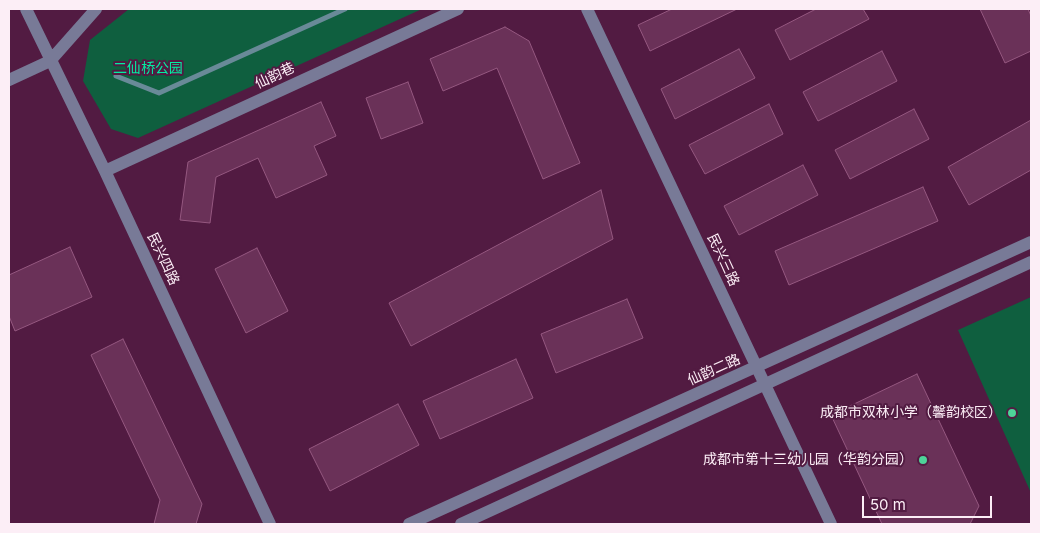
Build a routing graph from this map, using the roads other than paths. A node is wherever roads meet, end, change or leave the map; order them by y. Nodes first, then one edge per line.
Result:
1 (26, 9) edge
2 (96, 9) edge
3 (458, 9) edge
4 (587, 9) edge
5 (50, 61) junction
6 (9, 80) edge
7 (105, 170) junction
8 (1031, 242) edge
9 (1031, 262) edge
10 (757, 368) junction
11 (765, 384) junction
12 (270, 524) edge
13 (409, 524) edge
14 (461, 524) edge
15 (831, 524) edge

1 - 5 street, 民兴四路
2 - 5 street
3 - 7 street, 仙韵巷
4 - 10 street, 民兴三路
5 - 6 street
5 - 7 street, 民兴四路
7 - 12 street, 民兴四路
8 - 10 street, 仙韵二路
9 - 11 street
10 - 11 street, 民兴三路
10 - 13 street, 仙韵二路
11 - 14 street
11 - 15 street, 民兴三路

